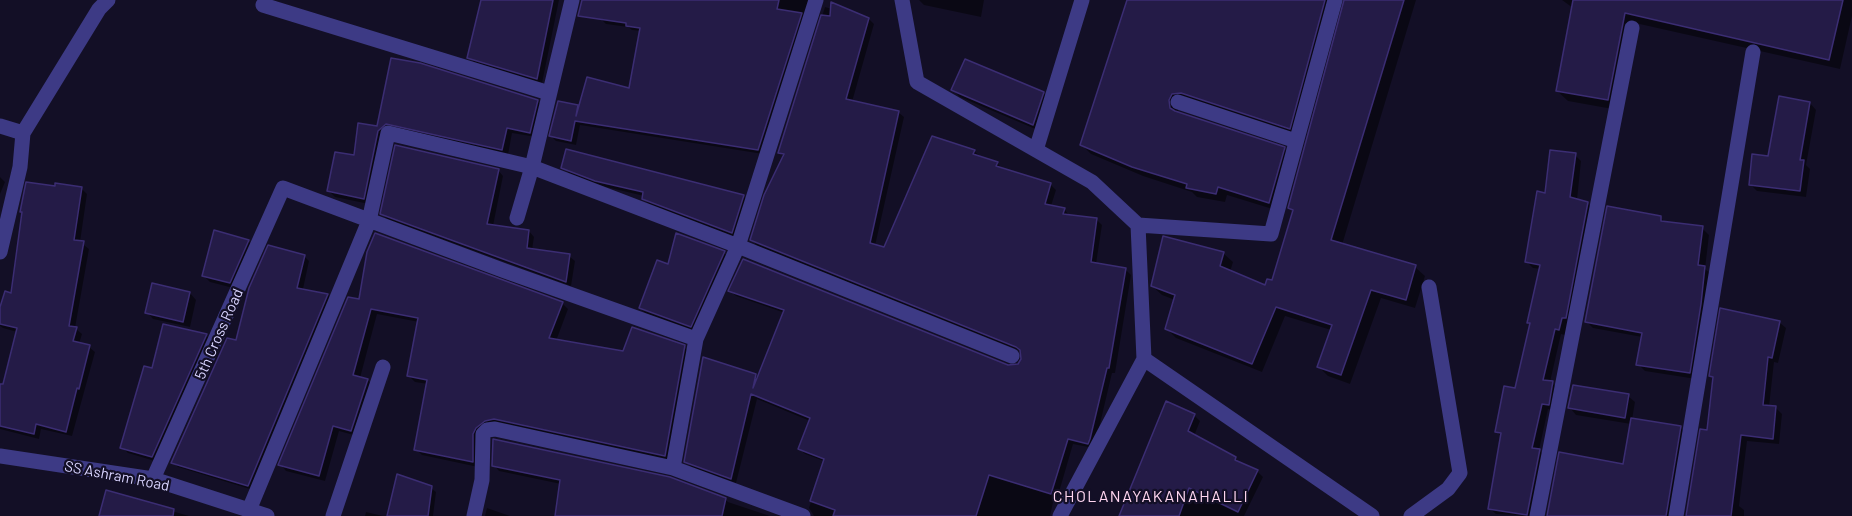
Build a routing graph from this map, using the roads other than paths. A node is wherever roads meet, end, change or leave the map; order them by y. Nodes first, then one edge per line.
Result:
1 (108, 0) edge
2 (572, 0) edge
3 (816, 0) edge
4 (902, 0) edge
5 (1082, 0) edge
6 (1335, 0) edge
7 (263, 5) dead end
8 (1632, 28) dead end
9 (1753, 51) dead end
10 (549, 93) junction
11 (1178, 102) dead end
12 (0, 126) edge
13 (22, 133) junction
14 (1296, 141) junction
15 (1036, 150) junction
16 (532, 167) junction
17 (517, 218) dead end
18 (369, 220) junction
19 (1138, 225) junction
20 (738, 246) junction
21 (0, 252) edge
22 (1429, 287) dead end
23 (696, 339) junction
24 (1012, 356) dead end
25 (1144, 359) junction
26 (383, 367) dead end
27 (0, 456) edge
28 (673, 468) junction
29 (153, 479) junction
30 (249, 510) junction
31 (267, 516) edge
32 (333, 516) edge
33 (474, 516) edge
34 (803, 516) edge
35 (1060, 516) edge
36 (1372, 516) edge
37 (1412, 516) edge
38 (1537, 516) edge
39 (1676, 516) edge

1 - 13 street
2 - 10 street
3 - 20 street
4 - 15 street
5 - 15 street
6 - 14 street
7 - 10 street
8 - 38 street
9 - 39 street
10 - 16 street
11 - 14 street
12 - 13 street
13 - 21 street
14 - 19 street
15 - 19 street
16 - 17 street
16 - 18 street
16 - 20 street
18 - 23 street
18 - 29 street, 5th Cross Road
18 - 30 street
19 - 25 street
20 - 23 street
20 - 24 street
22 - 37 street
23 - 28 street
25 - 35 street
25 - 36 street
26 - 32 street
27 - 29 street, SS Ashram Road
28 - 33 street
28 - 34 street
29 - 30 street, SS Ashram Road
30 - 31 street, SS Ashram Road

